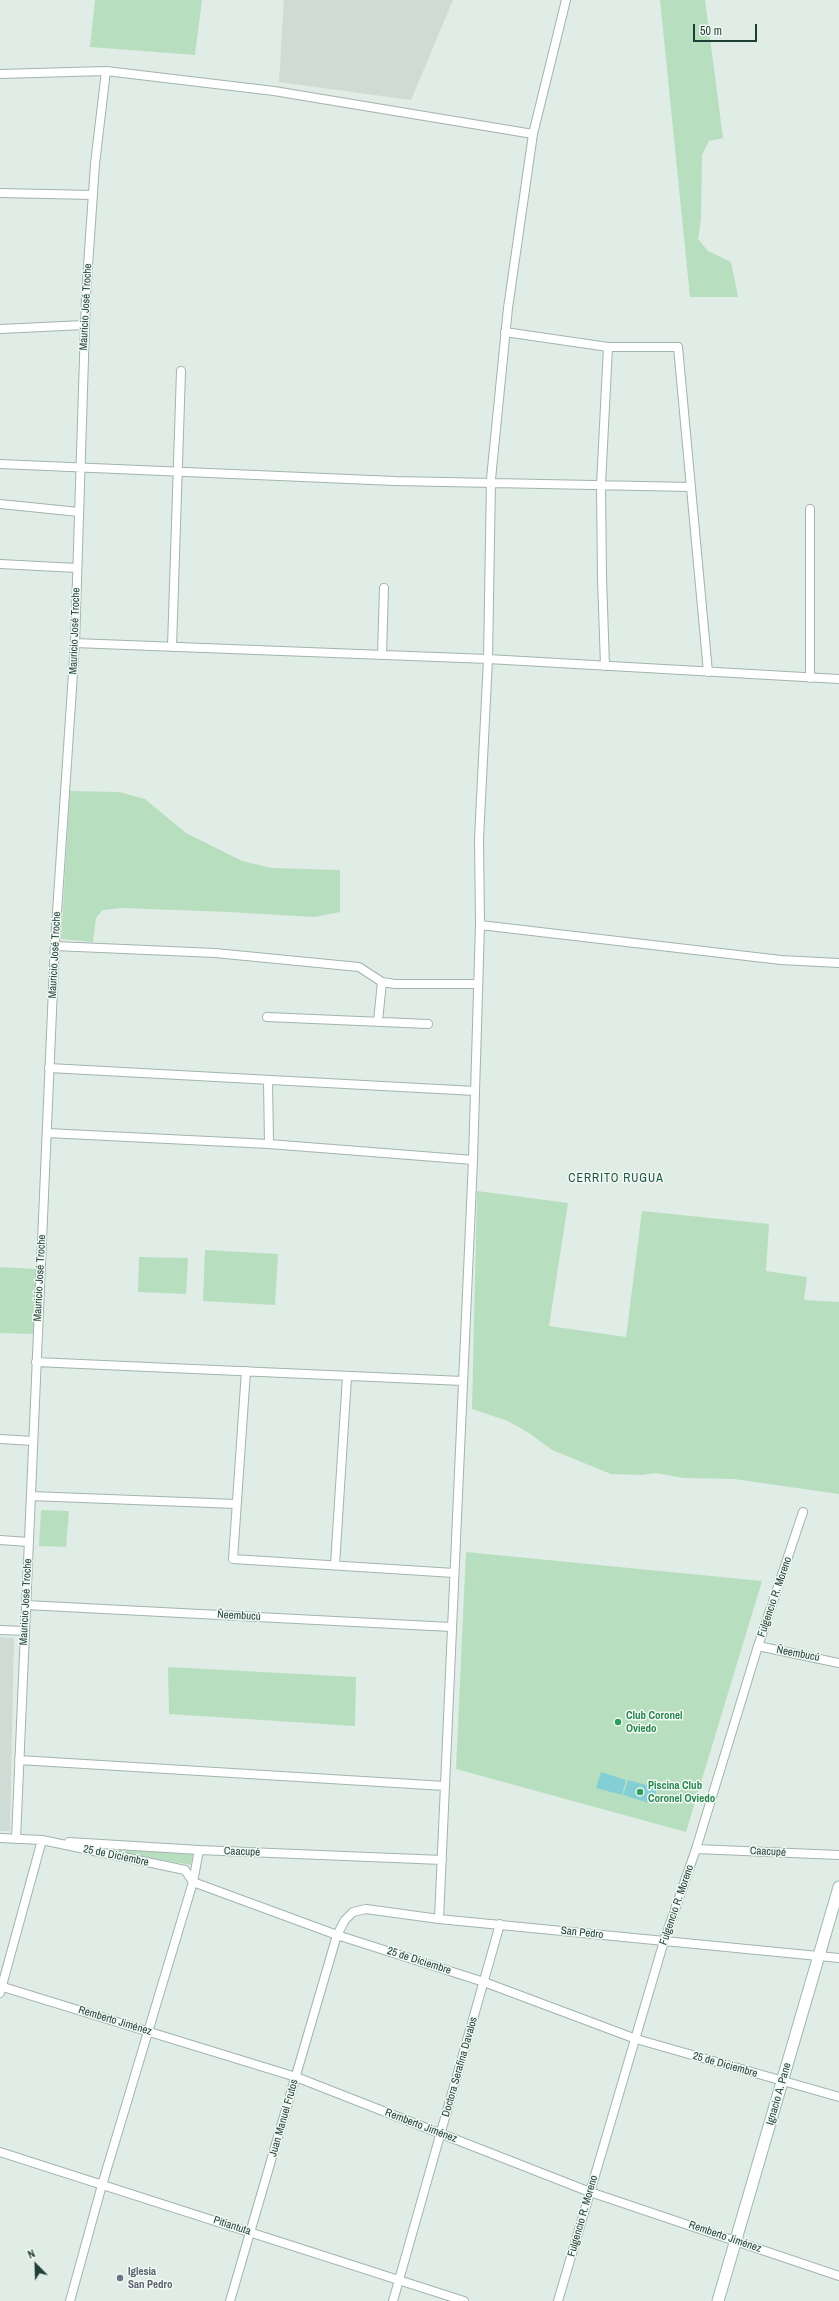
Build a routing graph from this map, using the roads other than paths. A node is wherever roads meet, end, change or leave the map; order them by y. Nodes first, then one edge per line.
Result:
1 (566, 0) edge
2 (106, 71) junction
3 (0, 74) edge
4 (533, 134) junction
5 (0, 193) edge
6 (93, 195) junction
7 (84, 325) junction
8 (0, 329) edge
9 (505, 332) junction
10 (608, 347) junction
11 (181, 371) dead end
12 (0, 464) edge
13 (80, 468) junction
14 (178, 472) junction
15 (491, 484) junction
16 (601, 485) junction
17 (691, 488) junction
18 (0, 504) edge
19 (810, 509) dead end
20 (79, 512) junction
21 (0, 564) edge
22 (77, 568) junction
23 (384, 588) dead end
24 (75, 643) junction
25 (172, 647) junction
26 (382, 655) junction
27 (488, 659) junction
28 (606, 666) junction
29 (708, 672) junction
30 (810, 678) junction
31 (839, 680) edge
32 (480, 925) junction
33 (55, 946) junction
34 (839, 963) edge
35 (382, 982) junction
36 (478, 984) junction
37 (267, 1017) dead end
38 (378, 1021) junction
39 (428, 1024) dead end
40 (49, 1068) junction
41 (268, 1080) junction
42 (475, 1091) junction
43 (46, 1133) junction
44 (269, 1144) junction
45 (473, 1160) junction
46 (36, 1362) junction
47 (246, 1371) junction
48 (347, 1377) junction
49 (463, 1381) junction
50 (0, 1439) edge
51 (33, 1441) junction
52 (31, 1496) junction
53 (236, 1504) junction
54 (803, 1512) dead end
55 (0, 1540) edge
56 (29, 1542) junction
57 (335, 1565) junction
58 (454, 1572) junction
59 (26, 1605) junction
60 (451, 1627) junction
61 (0, 1630) edge
62 (25, 1631) junction
63 (758, 1646) junction
64 (839, 1662) edge
65 (19, 1760) junction
66 (445, 1786) junction
67 (0, 1838) edge
68 (16, 1839) junction
69 (42, 1840) junction
70 (696, 1849) junction
71 (199, 1850) junction
72 (839, 1855) edge
73 (442, 1860) junction
74 (193, 1882) junction
75 (839, 1887) edge
76 (440, 1919) junction
77 (500, 1924) junction
78 (337, 1935) junction
79 (664, 1941) junction
80 (819, 1957) junction
81 (839, 1958) edge
82 (484, 1982) junction
83 (1, 1988) edge
84 (148, 2031) junction
85 (636, 2039) junction
86 (296, 2077) junction
87 (783, 2081) junction
88 (839, 2096) edge
89 (441, 2134) junction
90 (0, 2152) edge
91 (102, 2185) junction
92 (590, 2192) junction
93 (250, 2232) junction
94 (736, 2241) junction
95 (839, 2276) edge
96 (399, 2280) junction
97 (70, 2301) edge
98 (230, 2301) edge
99 (393, 2301) edge
100 (464, 2301) edge
101 (558, 2301) edge
102 (718, 2301) edge

1 - 4 street
2 - 3 street
2 - 4 street
2 - 6 street, Mauricio José Troche
4 - 9 street
5 - 6 street
6 - 7 street, Mauricio José Troche
7 - 8 street
7 - 13 street, Mauricio José Troche
9 - 10 street
9 - 15 street
10 - 16 street
10 - 17 street
11 - 14 street
12 - 13 street
13 - 14 street
13 - 20 street, Mauricio José Troche
14 - 15 street
14 - 25 street
15 - 16 street
15 - 27 street
16 - 17 street
16 - 28 street
17 - 29 street
18 - 20 street
19 - 30 street
20 - 22 street, Mauricio José Troche
21 - 22 street
22 - 24 street, Mauricio José Troche
23 - 26 street
24 - 25 street
24 - 33 street, Mauricio José Troche
25 - 26 street
26 - 27 street
27 - 28 street
27 - 32 street
28 - 29 street
29 - 30 street
30 - 31 street
32 - 34 street
32 - 36 street
33 - 35 street
33 - 40 street, Mauricio José Troche
35 - 36 street
35 - 38 street
36 - 42 street
37 - 38 street
38 - 39 street
40 - 41 street
40 - 43 street, Mauricio José Troche
41 - 42 street
41 - 44 street
42 - 45 street
43 - 44 street
43 - 46 street, Mauricio José Troche
44 - 45 street
45 - 49 street
46 - 47 street
46 - 51 street, Mauricio José Troche
47 - 48 street
47 - 53 street
48 - 49 street
48 - 57 street
49 - 58 street
50 - 51 street
51 - 52 street, Mauricio José Troche
52 - 53 street
52 - 56 street, Mauricio José Troche
53 - 57 street
54 - 63 street, Fulgencio R. Moreno
55 - 56 street
56 - 59 street, Mauricio José Troche
57 - 58 street
58 - 60 street
59 - 60 street, Ñeembucú
59 - 62 street, Mauricio José Troche
60 - 66 street
61 - 62 street
62 - 65 street, Mauricio José Troche
63 - 64 street, Ñeembucú
63 - 70 street, Fulgencio R. Moreno
65 - 66 street
65 - 68 street, Mauricio José Troche
66 - 73 street
67 - 68 street, 25 de Diciembre
68 - 69 street, 25 de Diciembre
69 - 71 street, Caacupé
69 - 74 street, 25 de Diciembre
69 - 83 street
70 - 72 street, Caacupé
70 - 79 street, Fulgencio R. Moreno
71 - 73 street, Caacupé
71 - 74 street
73 - 76 street
74 - 78 street, 25 de Diciembre
74 - 84 street
75 - 80 street, Ignacio A. Pane
76 - 77 street, San Pedro
76 - 78 street, San Pedro
77 - 79 street, San Pedro
77 - 82 street, Doctora Serafina Davalos
78 - 82 street, 25 de Diciembre
78 - 86 street, Juan Manuel Frutos
79 - 80 street, San Pedro
79 - 85 street, Fulgencio R. Moreno
80 - 81 street, San Pedro
80 - 87 street, Ignacio A. Pane
82 - 85 street, 25 de Diciembre
82 - 89 street, Doctora Serafina Davalos
83 - 84 street, Remberto Jiménez
84 - 86 street, Remberto Jiménez
84 - 91 street
85 - 87 street, 25 de Diciembre
85 - 92 street, Fulgencio R. Moreno
86 - 89 street, Remberto Jiménez
86 - 93 street, Juan Manuel Frutos
87 - 88 street, 25 de Diciembre
87 - 94 street, Ignacio A. Pane
89 - 92 street, Remberto Jiménez
89 - 96 street, Doctora Serafina Davalos
90 - 91 street, Pitiantuta
91 - 93 street, Pitiantuta
91 - 97 street
92 - 94 street, Remberto Jiménez
92 - 101 street, Fulgencio R. Moreno
93 - 96 street, Pitiantuta
93 - 98 street, Juan Manuel Frutos
94 - 95 street, Remberto Jiménez
94 - 102 street, Ignacio A. Pane
96 - 99 street, Doctora Serafina Davalos
96 - 100 street, Pitiantuta

